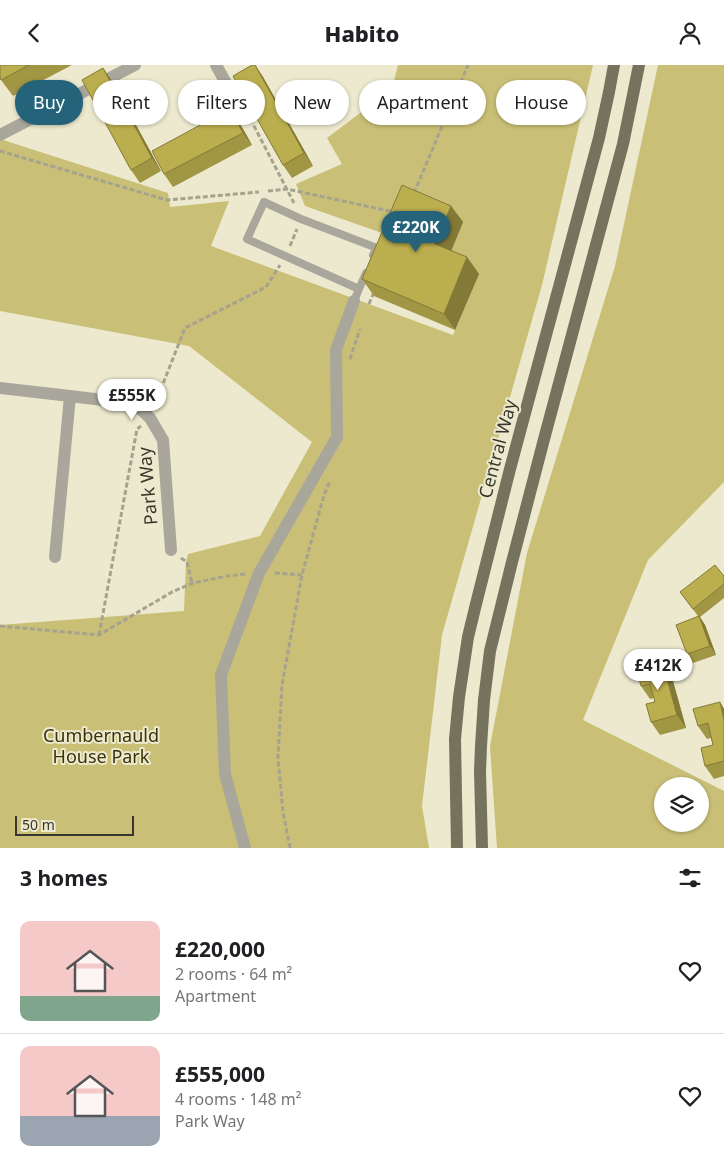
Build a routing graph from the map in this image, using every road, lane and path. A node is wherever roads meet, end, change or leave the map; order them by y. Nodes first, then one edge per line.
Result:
1 (135, 65) edge
2 (216, 65) edge
3 (468, 65) edge
4 (614, 65) edge
5 (639, 65) edge
6 (226, 80) edge
7 (252, 125) edge
8 (0, 135) edge
9 (0, 151) edge
10 (287, 189) junction
11 (412, 197) edge
12 (395, 212) edge
13 (301, 219) junction
14 (285, 257) junction
15 (376, 287) edge
16 (357, 295) junction
17 (368, 305) dead end
18 (0, 388) edge
19 (70, 396) junction
20 (150, 418) junction
21 (171, 550) dead end
22 (55, 557) dead end
23 (186, 562) dead end
24 (259, 573) junction
25 (192, 583) junction
26 (0, 625) edge
27 (100, 635) junction
28 (245, 848) edge
29 (290, 848) edge
30 (457, 848) edge
31 (482, 848) edge

1 - 8 street
2 - 6 street
3 - 11 path
4 - 30 main road, Central Way
5 - 31 main road
7 - 10 path
9 - 10 path
10 - 12 path
10 - 13 path
13 - 14 path
13 - 14 lane
13 - 16 lane
14 - 16 lane
14 - 20 path
15 - 17 path
16 - 24 street
18 - 19 street, Park Way
19 - 20 street, Park Way
19 - 22 street
20 - 21 street, Park Way
20 - 27 path
23 - 25 path
24 - 25 path
24 - 28 street
24 - 29 path
25 - 27 path
26 - 27 path

